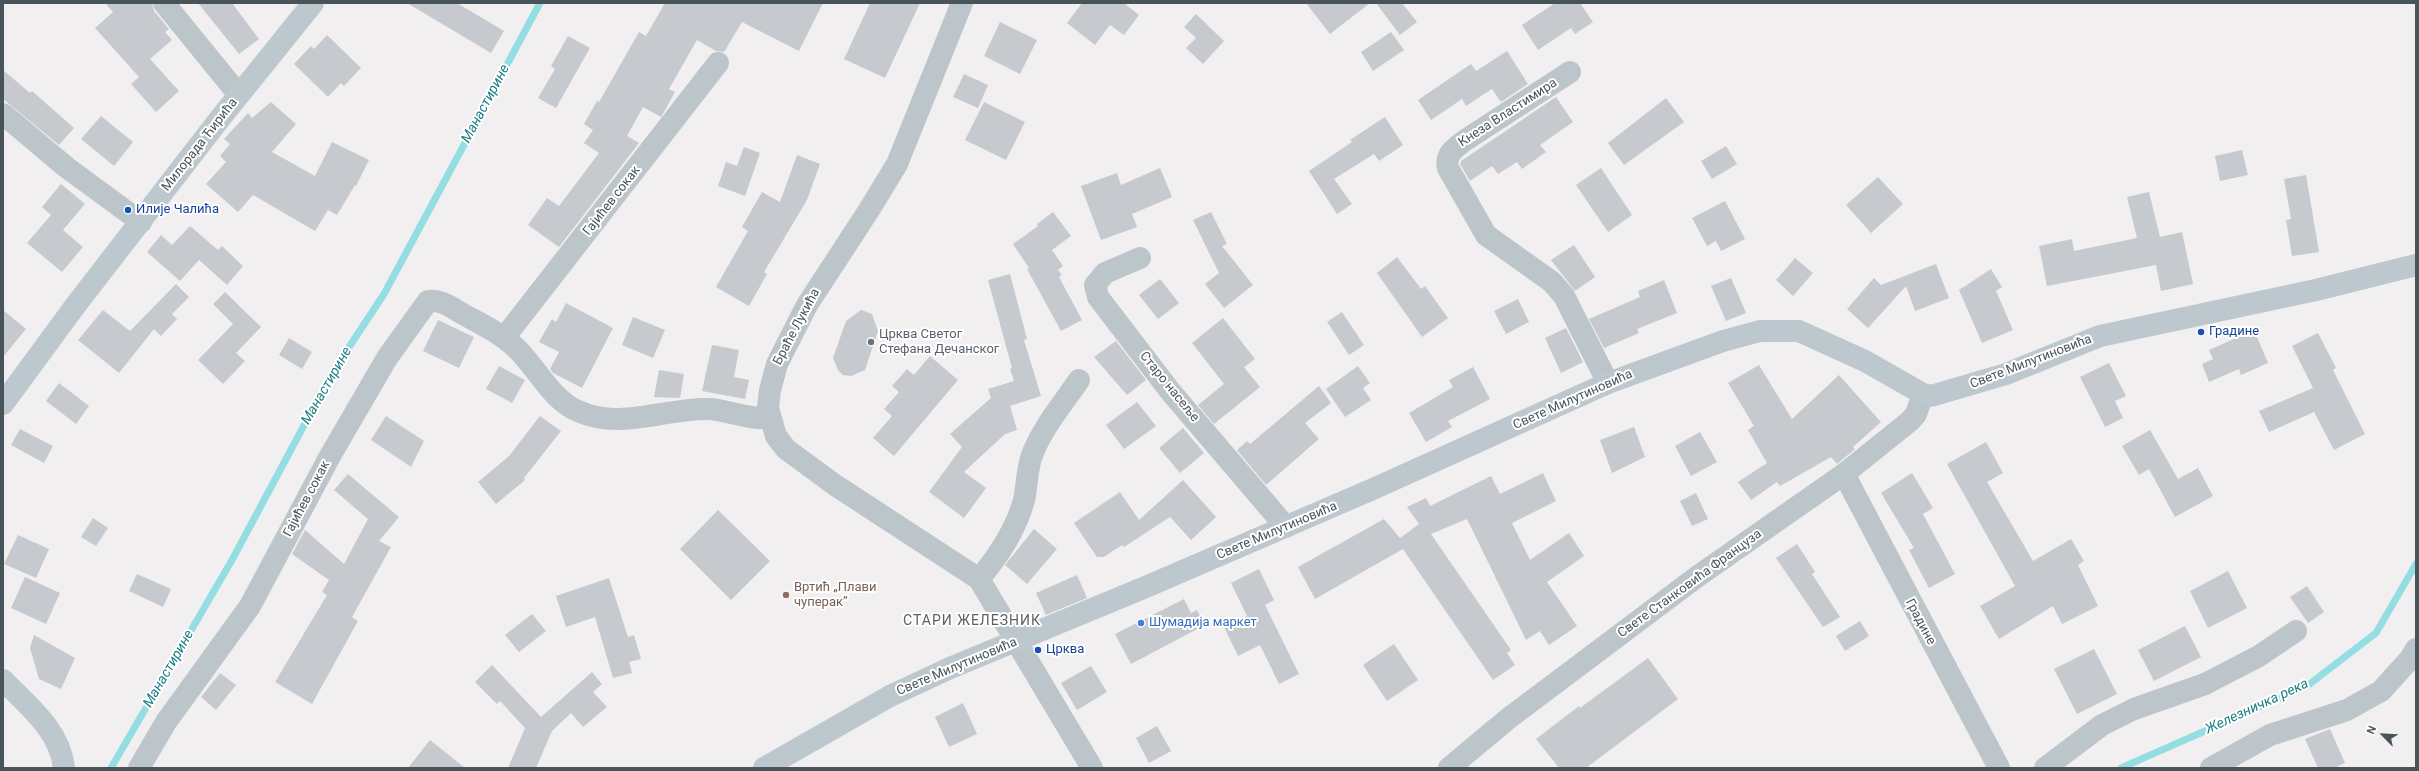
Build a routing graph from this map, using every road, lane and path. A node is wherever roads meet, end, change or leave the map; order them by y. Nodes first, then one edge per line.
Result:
1 (164, 3) edge
2 (313, 3) edge
3 (962, 3) edge
4 (718, 63) dead end
5 (1570, 72) dead end
6 (239, 95) junction
7 (3, 114) edge
8 (141, 222) junction
9 (1140, 258) dead end
10 (2416, 265) edge
11 (504, 338) junction
12 (1079, 380) dead end
13 (1608, 383) junction
14 (1923, 394) junction
15 (4, 398) edge
16 (770, 418) junction
17 (1844, 474) junction
18 (1286, 527) junction
19 (979, 579) junction
20 (2296, 631) dead end
21 (1016, 641) junction
22 (2416, 649) edge
23 (3, 680) edge
24 (64, 768) edge
25 (139, 768) edge
26 (764, 768) edge
27 (1092, 768) edge
28 (1449, 768) edge
29 (1998, 768) edge
30 (2045, 768) edge
31 (2211, 768) edge

1 - 6 street
2 - 6 street, Милорада Ћирића
3 - 16 street, Браће Лукића
4 - 11 street, Гајићев сокак
5 - 13 street, Кнеза Властимира
6 - 8 street, Милорада Ћирића
7 - 8 street
8 - 15 street, Милорада Ћирића
9 - 18 street, Старо насеље
10 - 14 street, Свете Милутиновића
11 - 16 street, Гајићев сокак
11 - 25 street, Гајићев сокак
12 - 19 street
13 - 14 street, Свете Милутиновића
13 - 18 street, Свете Милутиновића
14 - 17 street, Свете Станковића Француза
16 - 19 street, Браће Лукића
17 - 28 street, Свете Станковића Француза
17 - 29 street, Градине
18 - 21 street, Свете Милутиновића
19 - 21 street, Браће Лукића
20 - 30 street
21 - 26 street, Свете Милутиновића
21 - 27 street
22 - 31 street
23 - 24 street

